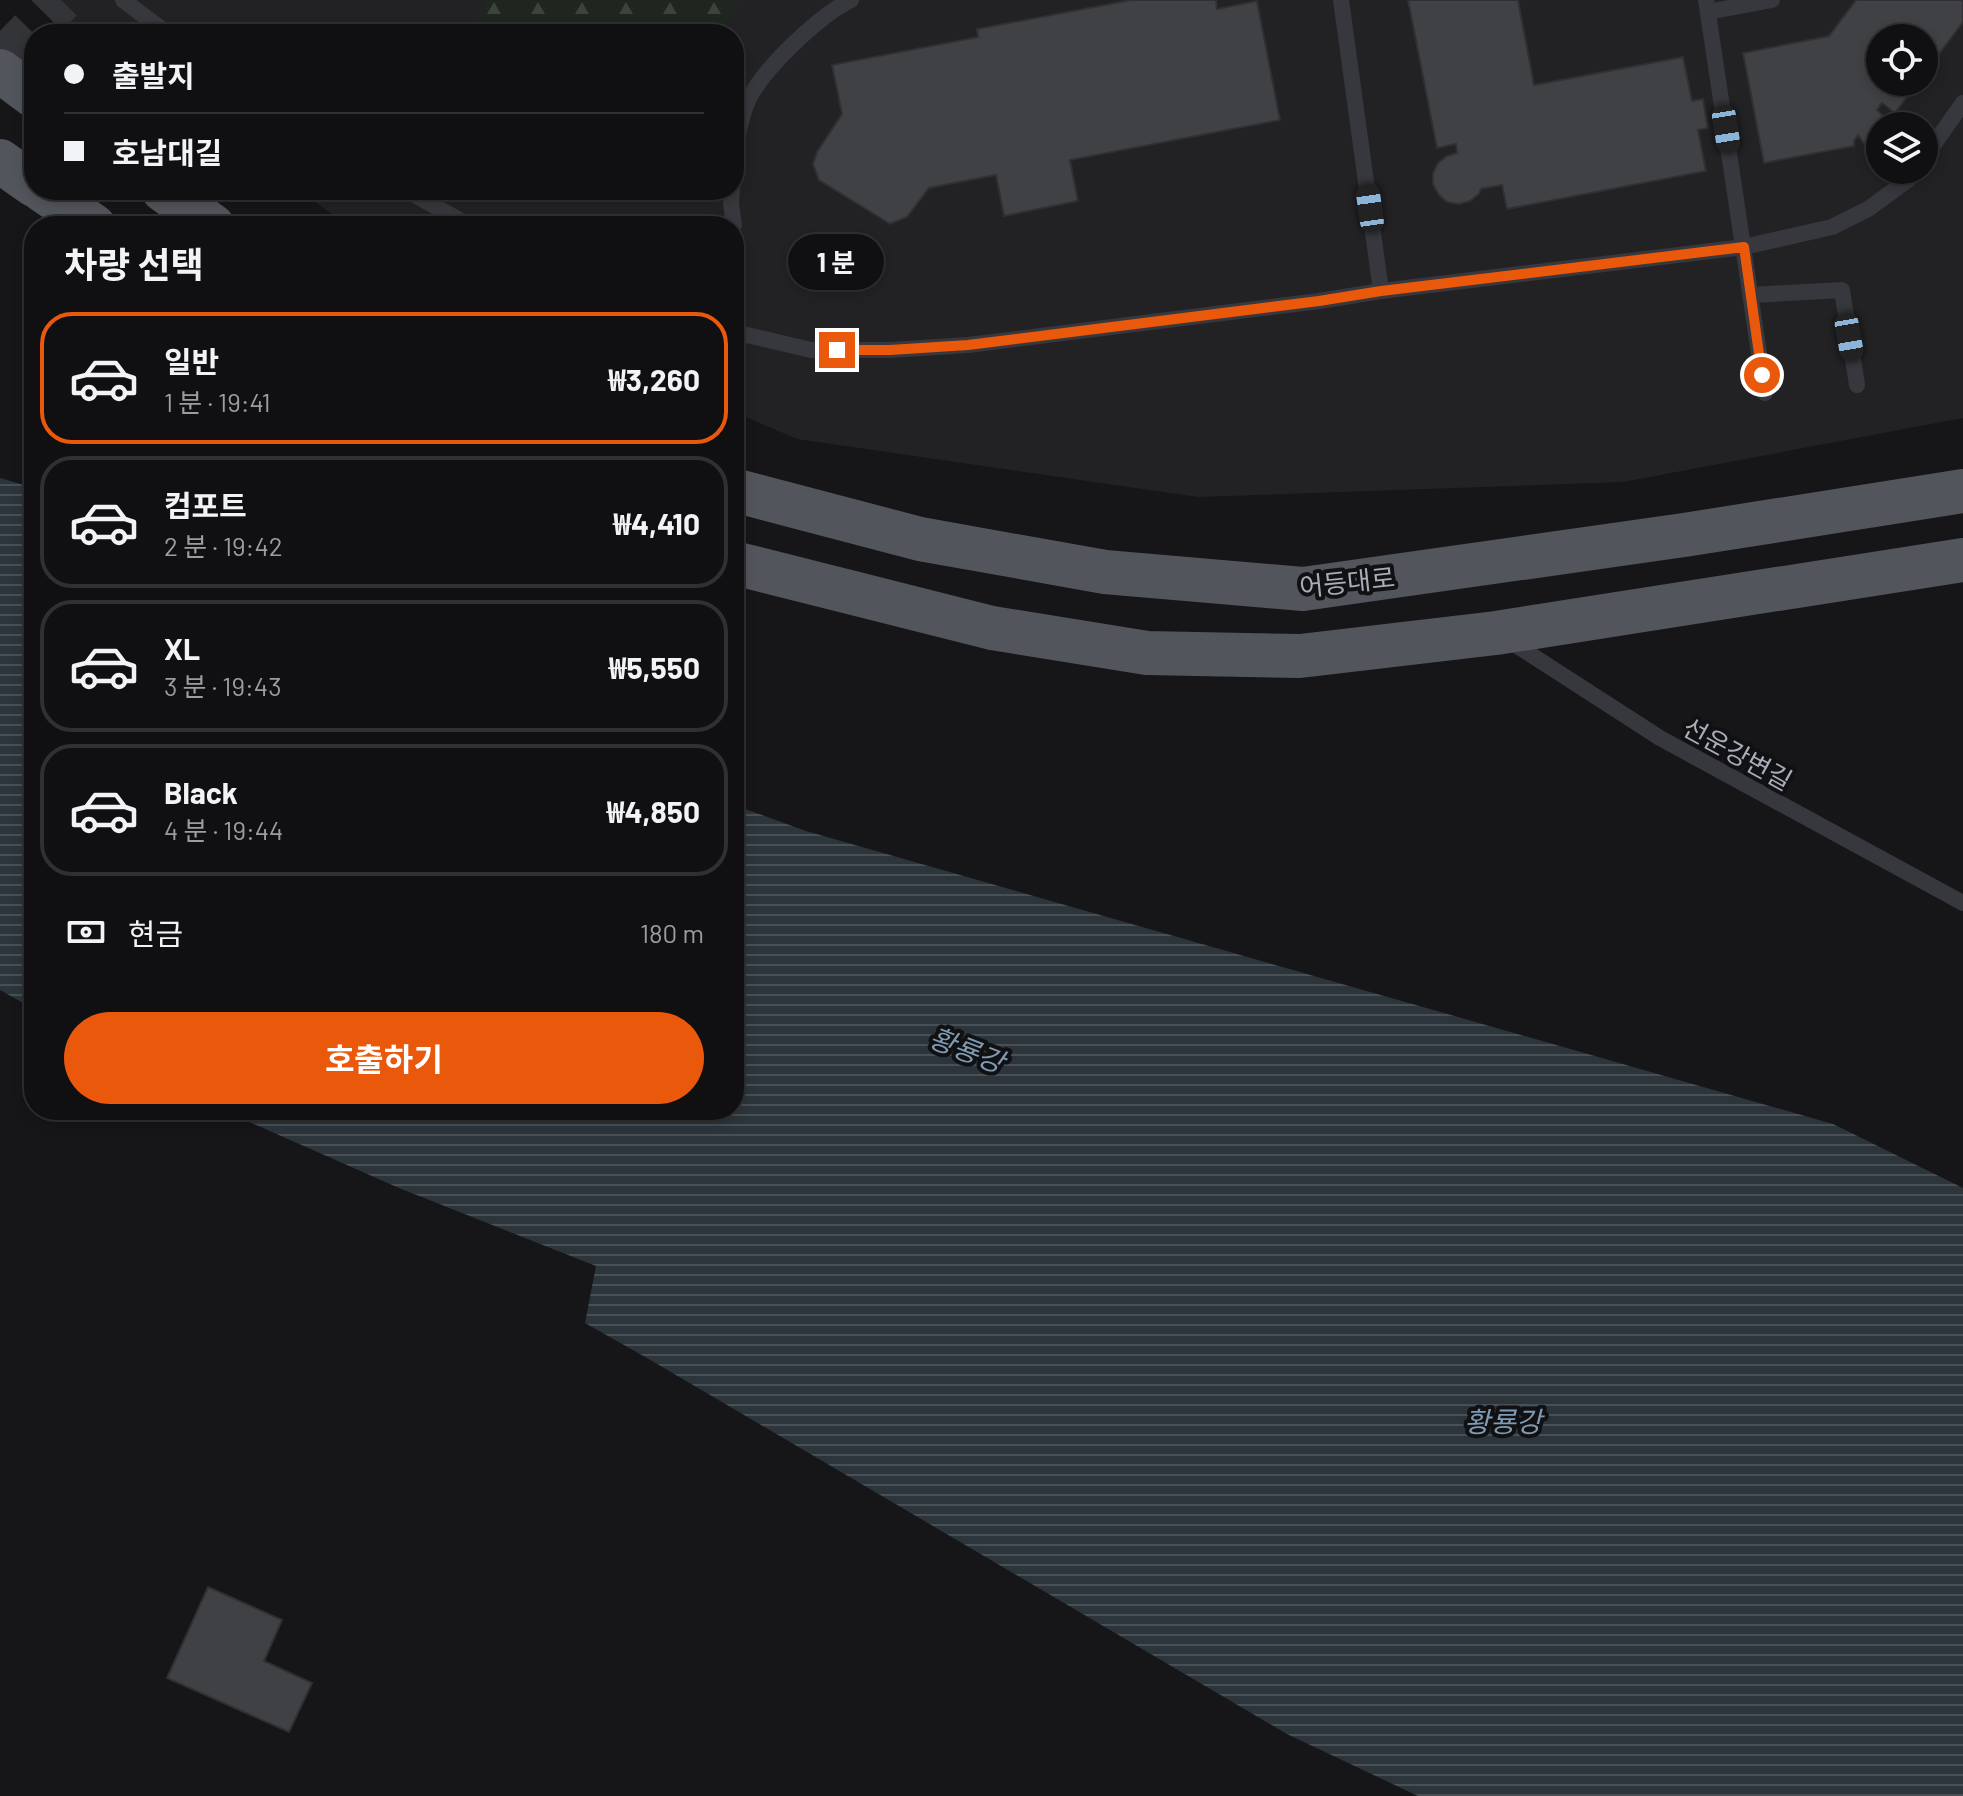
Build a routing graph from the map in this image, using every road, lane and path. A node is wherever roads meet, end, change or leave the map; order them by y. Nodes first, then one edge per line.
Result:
1 (123, 0) edge
2 (851, 0) edge
3 (1341, 0) edge
4 (1772, 0) edge
5 (1707, 6) edge
6 (155, 24) edge
7 (0, 71) edge
8 (24, 89) edge
9 (1963, 103) edge
10 (744, 116) edge
11 (1938, 138) edge
12 (0, 161) edge
13 (24, 178) edge
14 (1902, 184) edge
15 (56, 200) edge
16 (177, 200) edge
17 (424, 200) edge
18 (80, 216) edge
19 (199, 216) edge
20 (452, 216) edge
21 (1744, 247) junction
22 (1381, 291) junction
23 (1750, 295) junction
24 (744, 334) edge
25 (1857, 385) dead end
26 (1765, 393) dead end
27 (1963, 491) edge
28 (744, 493) edge
29 (1963, 560) edge
30 (744, 566) edge
31 (1496, 633) junction
32 (1963, 903) edge

1 - 6 lane
2 - 10 lane
3 - 22 lane
4 - 5 lane
5 - 21 lane
7 - 8 main road
9 - 11 lane
12 - 13 main road
14 - 21 lane
15 - 18 main road
16 - 19 main road
17 - 20 lane
21 - 22 lane
21 - 23 lane
22 - 24 lane
23 - 25 lane
23 - 26 lane
27 - 28 main road, 어등대로
29 - 31 main road
30 - 31 main road
31 - 32 lane, 선운강변길

